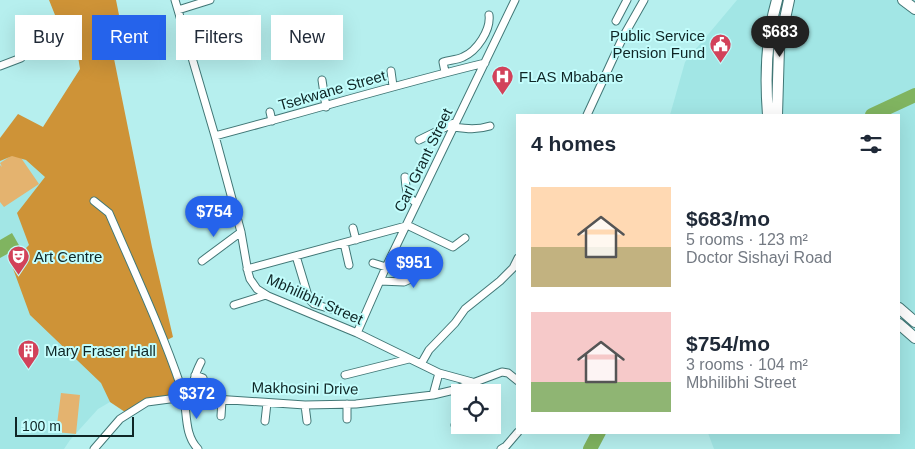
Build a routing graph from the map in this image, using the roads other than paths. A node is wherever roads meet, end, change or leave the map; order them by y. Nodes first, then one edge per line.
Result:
1 (175, 0) edge
2 (210, 0) edge
3 (515, 0) edge
4 (627, 0) edge
5 (644, 0) edge
6 (777, 0) edge
7 (789, 0) edge
8 (902, 0) edge
9 (915, 9) edge
10 (178, 10) junction
11 (489, 15) dead end
12 (616, 21) dead end
13 (16, 60) edge
14 (485, 63) junction
15 (0, 66) edge
16 (391, 71) dead end
17 (446, 72) junction
18 (322, 80) dead end
19 (393, 86) junction
20 (326, 107) junction
21 (270, 112) dead end
22 (587, 114) edge
23 (768, 114) edge
24 (777, 114) edge
25 (272, 121) junction
26 (455, 124) junction
27 (490, 126) dead end
28 (215, 136) junction
29 (419, 140) dead end
30 (405, 177) dead end
31 (94, 201) dead end
32 (417, 203) junction
33 (407, 225) junction
34 (353, 228) dead end
35 (240, 232) junction
36 (465, 238) dead end
37 (356, 240) junction
38 (344, 243) junction
39 (296, 256) junction
40 (435, 260) dead end
41 (202, 262) dead end
42 (516, 262) edge
43 (373, 263) dead end
44 (349, 265) dead end
45 (386, 268) junction
46 (247, 269) junction
47 (380, 281) junction
48 (266, 295) junction
49 (234, 305) dead end
50 (900, 309) edge
51 (331, 310) dead end
52 (915, 322) edge
53 (900, 325) edge
54 (357, 333) junction
55 (915, 338) edge
56 (409, 359) junction
57 (201, 362) dead end
58 (421, 364) junction
59 (439, 373) junction
60 (195, 375) junction
61 (345, 375) dead end
62 (203, 378) dead end
63 (516, 379) edge
64 (472, 382) junction
65 (469, 384) edge
66 (451, 391) edge
67 (433, 395) junction
68 (185, 397) junction
69 (194, 398) junction
70 (222, 400) junction
71 (267, 403) junction
72 (347, 404) junction
73 (305, 405) junction
74 (221, 416) dead end
75 (347, 419) dead end
76 (307, 420) dead end
77 (265, 421) dead end
78 (516, 434) edge
79 (94, 449) edge
80 (198, 449) edge
81 (501, 449) edge

1 - 10 street, Mbhilibhi Street
2 - 10 street
3 - 14 street, Carl Grant Street
4 - 12 street
5 - 22 street
6 - 23 main road
7 - 24 main road
8 - 9 main road
10 - 28 street, Mbhilibhi Street
11 - 17 street
13 - 15 street
14 - 17 street, Tsekwane Street
14 - 26 street, Carl Grant Street
16 - 19 street
17 - 19 street, Tsekwane Street
18 - 20 street
19 - 20 street, Tsekwane Street
20 - 25 street, Tsekwane Street
21 - 25 street
25 - 28 street, Tsekwane Street
26 - 27 street
26 - 29 street
26 - 32 street, Carl Grant Street
28 - 35 street, Mbhilibhi Street
30 - 32 street
31 - 68 street
32 - 33 street, Carl Grant Street
33 - 36 street
33 - 37 street
33 - 45 street, Carl Grant Street
34 - 37 street
35 - 41 street
35 - 46 street, Mbhilibhi Street
37 - 38 street
38 - 39 street
38 - 44 street
39 - 46 street
39 - 51 street
40 - 47 street
42 - 58 street
43 - 45 street
45 - 47 street, Carl Grant Street
46 - 48 street, Mbhilibhi Street
47 - 54 street, Carl Grant Street
48 - 49 street
48 - 54 street, Mbhilibhi Street
50 - 52 main road
53 - 55 main road
54 - 56 street, Mbhilibhi Street
56 - 58 street, Mbhilibhi Street
56 - 61 street
57 - 60 street
58 - 59 street, Mbhilibhi Street
59 - 64 street, Mbhilibhi Street
59 - 67 street
60 - 62 street
60 - 69 street
63 - 64 street, Makhosini Drive
64 - 65 street, Makhosini Drive
66 - 67 street, Makhosini Drive
67 - 72 street, Makhosini Drive
68 - 69 street, Makhosini Drive
68 - 79 street, Makhosini Drive
68 - 80 street
69 - 70 street, Makhosini Drive
70 - 71 street, Makhosini Drive
70 - 74 street
71 - 73 street, Makhosini Drive
71 - 77 street
72 - 73 street, Makhosini Drive
72 - 75 street
73 - 76 street
78 - 81 street

